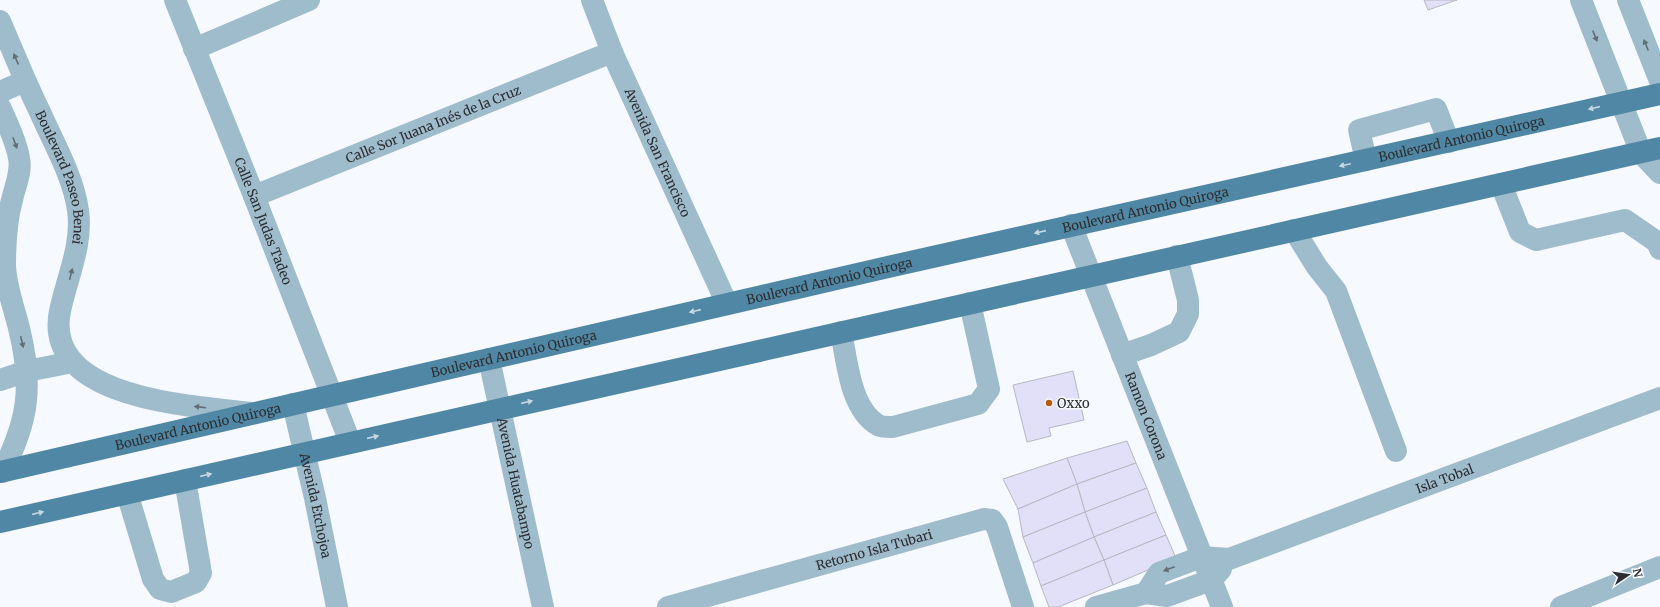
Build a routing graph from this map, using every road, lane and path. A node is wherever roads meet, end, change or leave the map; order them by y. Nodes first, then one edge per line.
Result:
1 (175, 0) edge
2 (309, 0) edge
3 (592, 0) edge
4 (1581, 0) edge
5 (1628, 0) edge
6 (0, 21) edge
7 (194, 49) junction
8 (612, 52) junction
9 (25, 81) junction
10 (1660, 81) edge
11 (0, 92) edge
12 (1660, 94) edge
13 (1622, 102) junction
14 (0, 107) edge
15 (1448, 142) junction
16 (1650, 150) edge
17 (1366, 160) junction
18 (1660, 173) edge
19 (1501, 184) junction
20 (254, 196) junction
21 (1071, 225) junction
22 (1294, 230) junction
23 (1660, 249) edge
24 (1177, 256) junction
25 (1090, 275) junction
26 (970, 302) junction
27 (727, 304) junction
28 (841, 332) junction
29 (1122, 354) junction
30 (489, 359) junction
31 (73, 362) junction
32 (27, 371) junction
33 (0, 380) edge
34 (333, 395) junction
35 (1660, 398) edge
36 (292, 404) junction
37 (499, 408) junction
38 (253, 413) junction
39 (350, 442) junction
40 (1396, 451) dead end
41 (305, 453) junction
42 (1, 472) edge
43 (184, 480) junction
44 (127, 493) junction
45 (0, 522) edge
46 (1201, 557) junction
47 (1229, 559) junction
48 (1660, 567) edge
49 (1211, 580) junction
50 (1146, 593) junction
51 (337, 607) edge
52 (543, 607) edge
53 (668, 607) edge
54 (1023, 607) edge
55 (1096, 607) edge
56 (1222, 607) edge
57 (1561, 607) edge

1 - 7 street, Calle San Judas Tadeo
2 - 7 street
3 - 8 street, Avenida San Francisco
4 -> 13 street
10 -> 5 street
9 -> 6 street, Boulevard Paseo Benei
7 - 20 street, Calle San Judas Tadeo
8 - 20 street, Calle Sor Juana Inés de la Cruz
8 - 27 street, Avenida San Francisco
9 - 11 street
31 -> 9 street, Boulevard Paseo Benei
12 - 13 main road, Boulevard Antonio Quiroga
13 -> 15 main road, Boulevard Antonio Quiroga
13 - 16 street
14 -> 32 street
15 - 17 main road, Boulevard Antonio Quiroga
15 - 17 street
16 - 18 street
16 - 19 main road
17 -> 21 main road, Boulevard Antonio Quiroga
19 - 22 main road
19 - 23 street
20 - 34 street, Calle San Judas Tadeo
21 - 25 street, Ramon Corona
21 -> 27 main road, Boulevard Antonio Quiroga
22 - 24 main road
22 - 40 street
24 - 25 main road
24 - 29 street
25 - 26 main road
25 - 29 street, Ramon Corona
26 - 28 main road
26 - 28 street
27 -> 30 main road, Boulevard Antonio Quiroga
37 -> 28 main road
29 - 46 street, Ramon Corona
30 - 34 main road, Boulevard Antonio Quiroga
30 - 37 street, Avenida Huatabampo
31 - 32 street
38 -> 31 street, Boulevard Paseo Benei
32 - 33 street
32 - 42 street
34 - 36 main road, Boulevard Antonio Quiroga
34 - 39 street, Calle San Judas Tadeo
35 - 47 street, Isla Tobal
36 - 38 main road, Boulevard Antonio Quiroga
36 - 41 street, Avenida Etchojoa
39 -> 37 main road
37 - 52 street, Avenida Huatabampo
38 - 42 main road, Boulevard Antonio Quiroga
39 - 41 main road
43 -> 41 main road
41 - 51 street, Avenida Etchojoa
43 - 44 main road
43 - 44 street
45 -> 44 main road
46 - 47 street, Isla Tobal
46 - 49 street, Ramon Corona
46 -> 50 street, Isla Tobal
47 - 49 street, Isla Tobal
48 - 57 street
49 - 50 street, Isla Tobal
49 - 56 street, Ramon Corona
50 - 55 street, Isla Tobal
53 - 54 street, Retorno Isla Tubari

